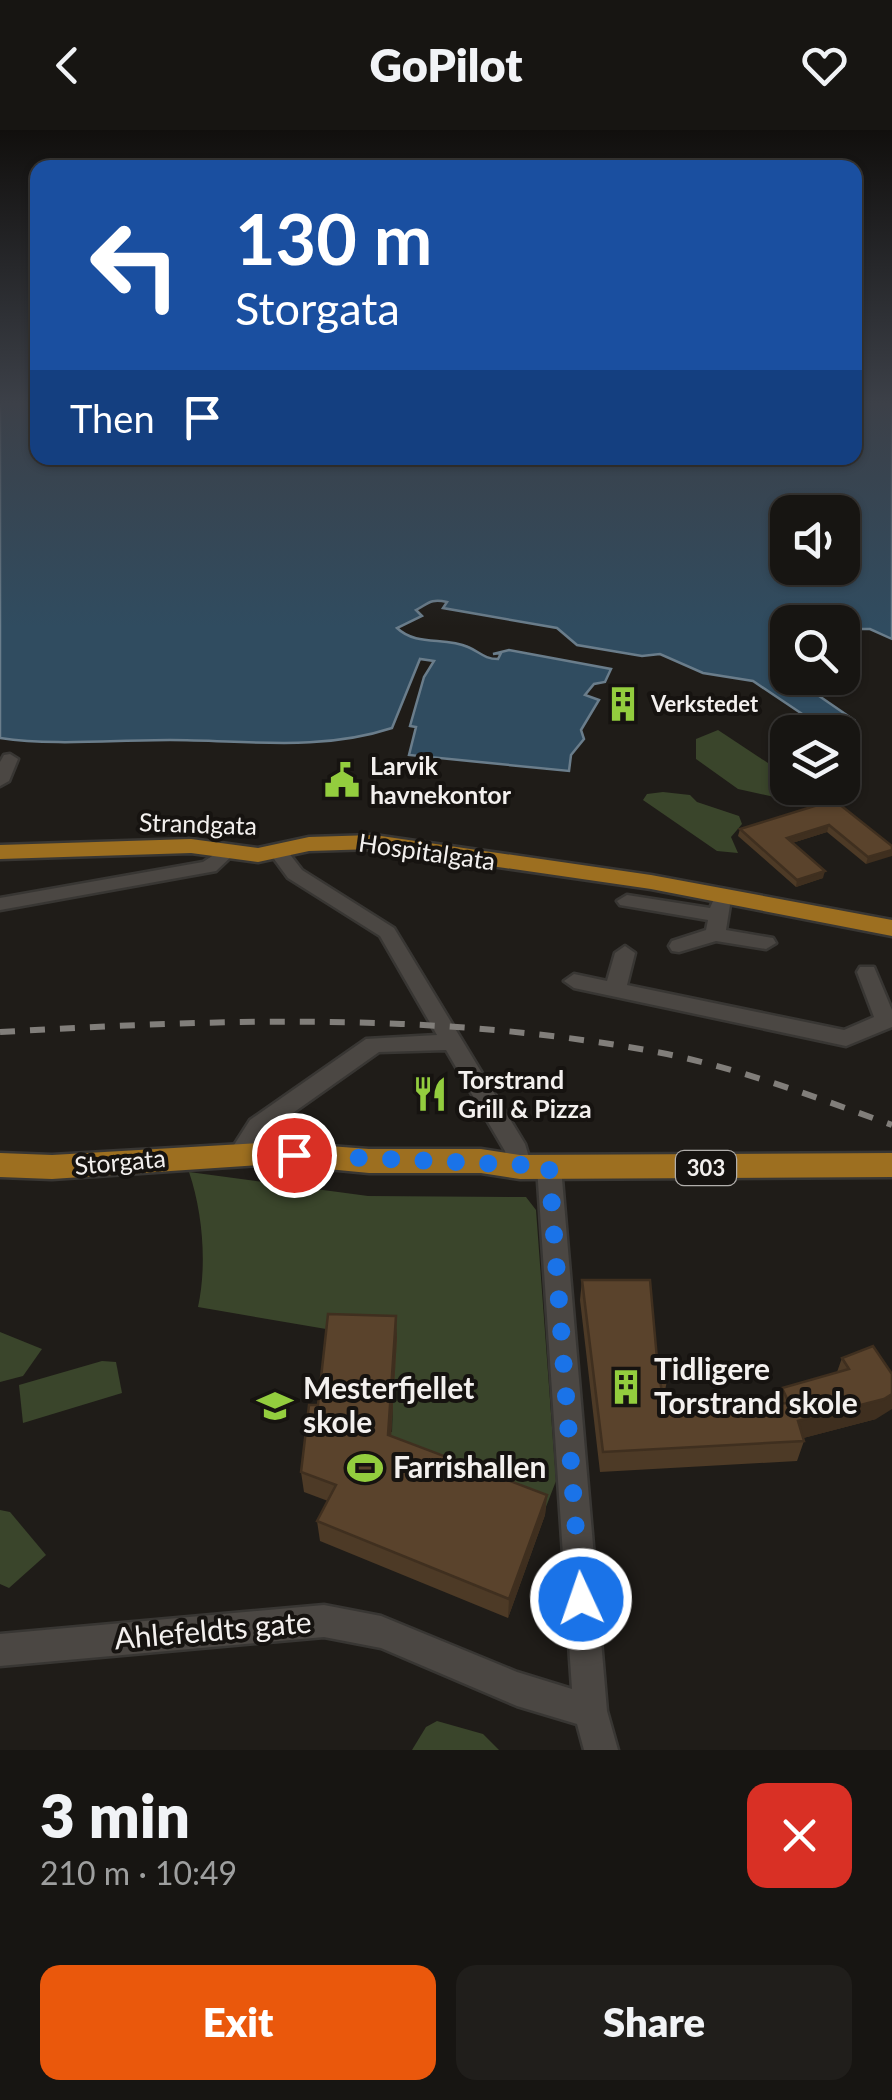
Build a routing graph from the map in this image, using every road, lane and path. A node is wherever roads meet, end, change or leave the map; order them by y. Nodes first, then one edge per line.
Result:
1 (10, 759) dead end
2 (0, 780) edge
3 (278, 852) junction
4 (2, 853) edge
5 (218, 860) junction
6 (627, 901) dead end
7 (0, 904) edge
8 (718, 916) junction
9 (892, 928) edge
10 (766, 943) dead end
11 (680, 946) dead end
12 (626, 953) dead end
13 (867, 972) dead end
14 (574, 981) dead end
15 (616, 989) junction
16 (888, 1019) edge
17 (452, 1042) junction
18 (240, 1156) junction
19 (892, 1165) edge
20 (0, 1166) edge
21 (534, 1167) junction
22 (0, 1650) edge
23 (590, 1711) junction
24 (601, 1750) edge

1 - 2 street
3 - 5 main road, Strandgata
3 - 8 main road, Hospitalgata
3 - 17 street, Strandgata
4 - 5 main road, Strandgata
5 - 7 street
6 - 8 street, Hospitalgata
8 - 9 main road, Hospitalgata
8 - 10 street, Hospitalgata
8 - 11 street, Hospitalgata
12 - 15 street
13 - 16 street
14 - 15 street
15 - 16 street
17 - 18 street
17 - 21 street, Strandgata
18 - 20 main road, Storgata / 303
18 - 21 main road, Storgata / 303
19 - 21 main road, Storgata / 303
21 - 23 street, Strandgata
22 - 23 street, Ahlefeldts gate
23 - 24 street, Strandgata

